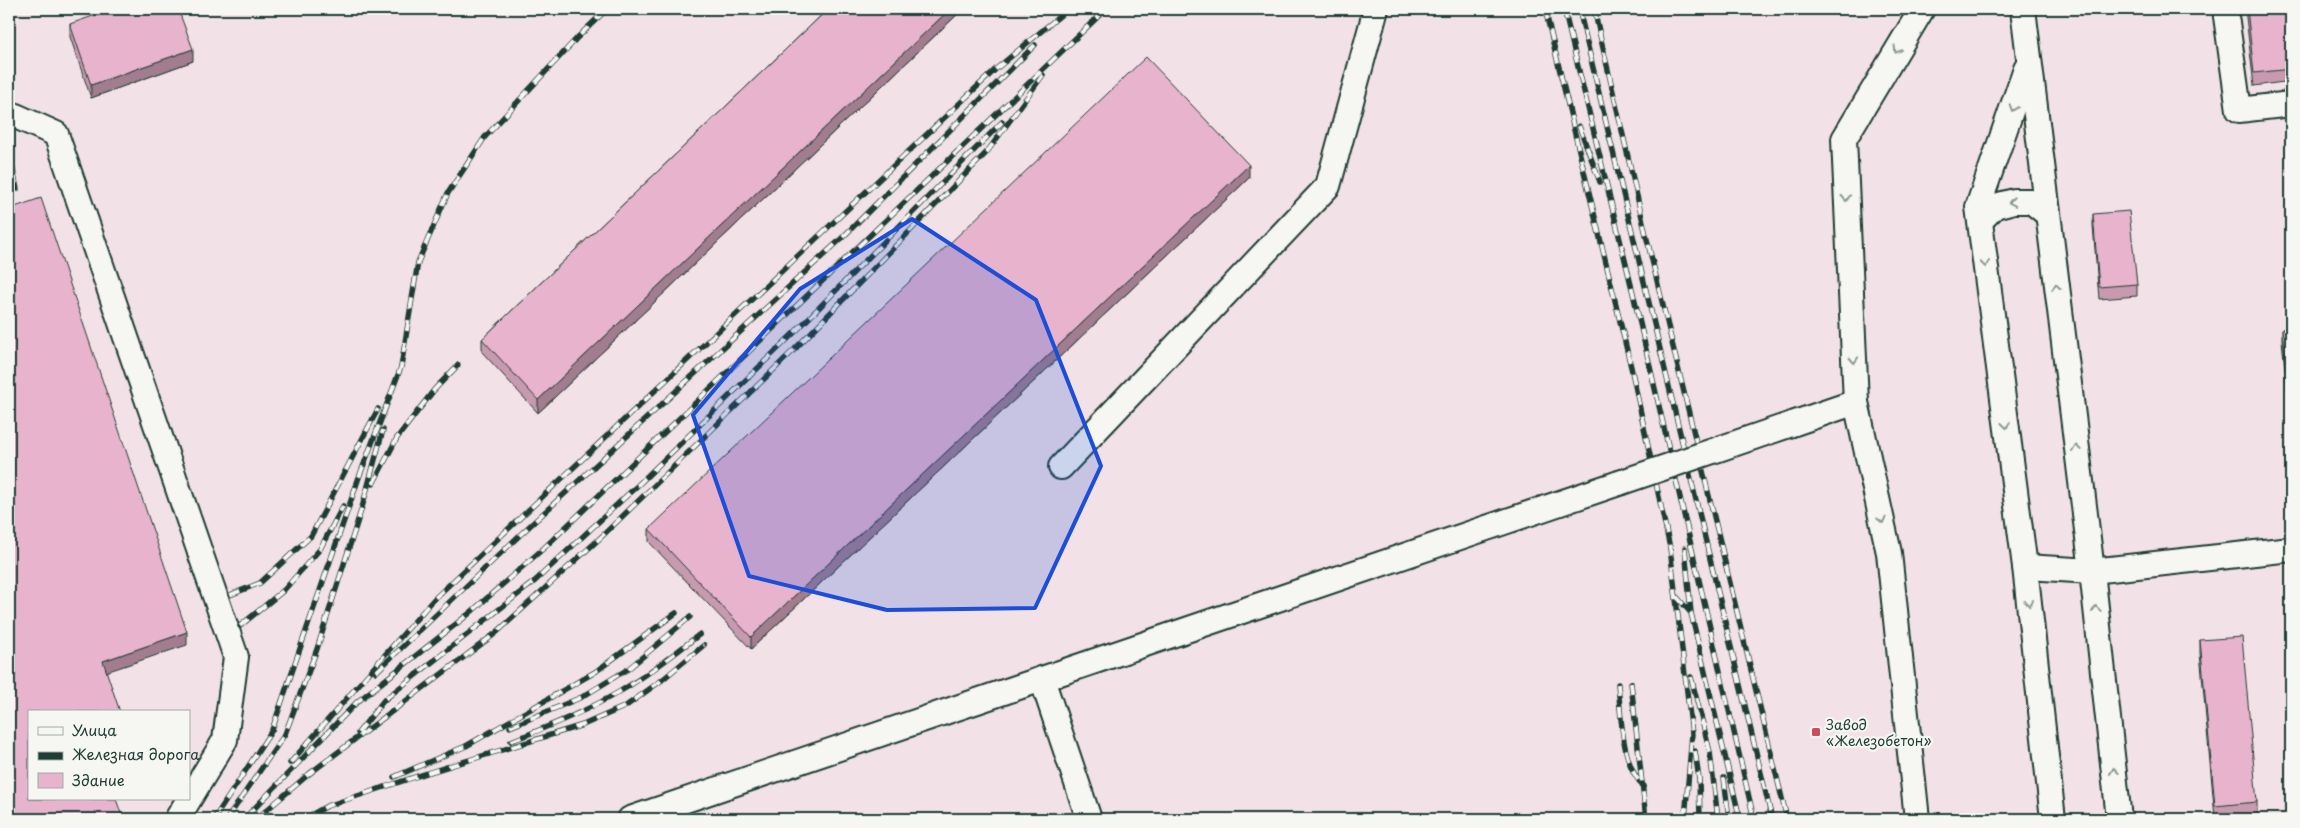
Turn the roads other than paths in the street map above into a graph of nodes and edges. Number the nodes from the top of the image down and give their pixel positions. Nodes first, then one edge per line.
1 (1376, 9) edge
2 (1922, 9) edge
3 (2022, 9) edge
4 (2225, 9) edge
5 (2029, 62) junction
6 (2291, 104) edge
7 (9, 113) edge
8 (2046, 213) junction
9 (1980, 221) junction
10 (1856, 402) junction
11 (1061, 467) dead end
12 (2291, 548) edge
13 (2025, 567) junction
14 (2092, 571) junction
15 (1042, 679) junction
16 (190, 798) edge
17 (189, 800) edge
18 (177, 819) edge
19 (630, 819) edge
20 (1089, 819) edge
21 (1917, 819) edge
22 (2053, 819) edge
23 (2119, 819) edge

1 - 11 street
2 -> 10 street
3 - 5 street
4 - 6 street
5 - 8 street
5 -> 9 street
7 - 16 street
8 -> 9 street
14 -> 8 street
9 -> 13 street
10 - 15 street, bridge
10 -> 21 street
12 - 14 street
13 - 14 street
13 -> 22 street
23 -> 14 street
15 - 19 street
15 - 20 street
17 - 18 street

